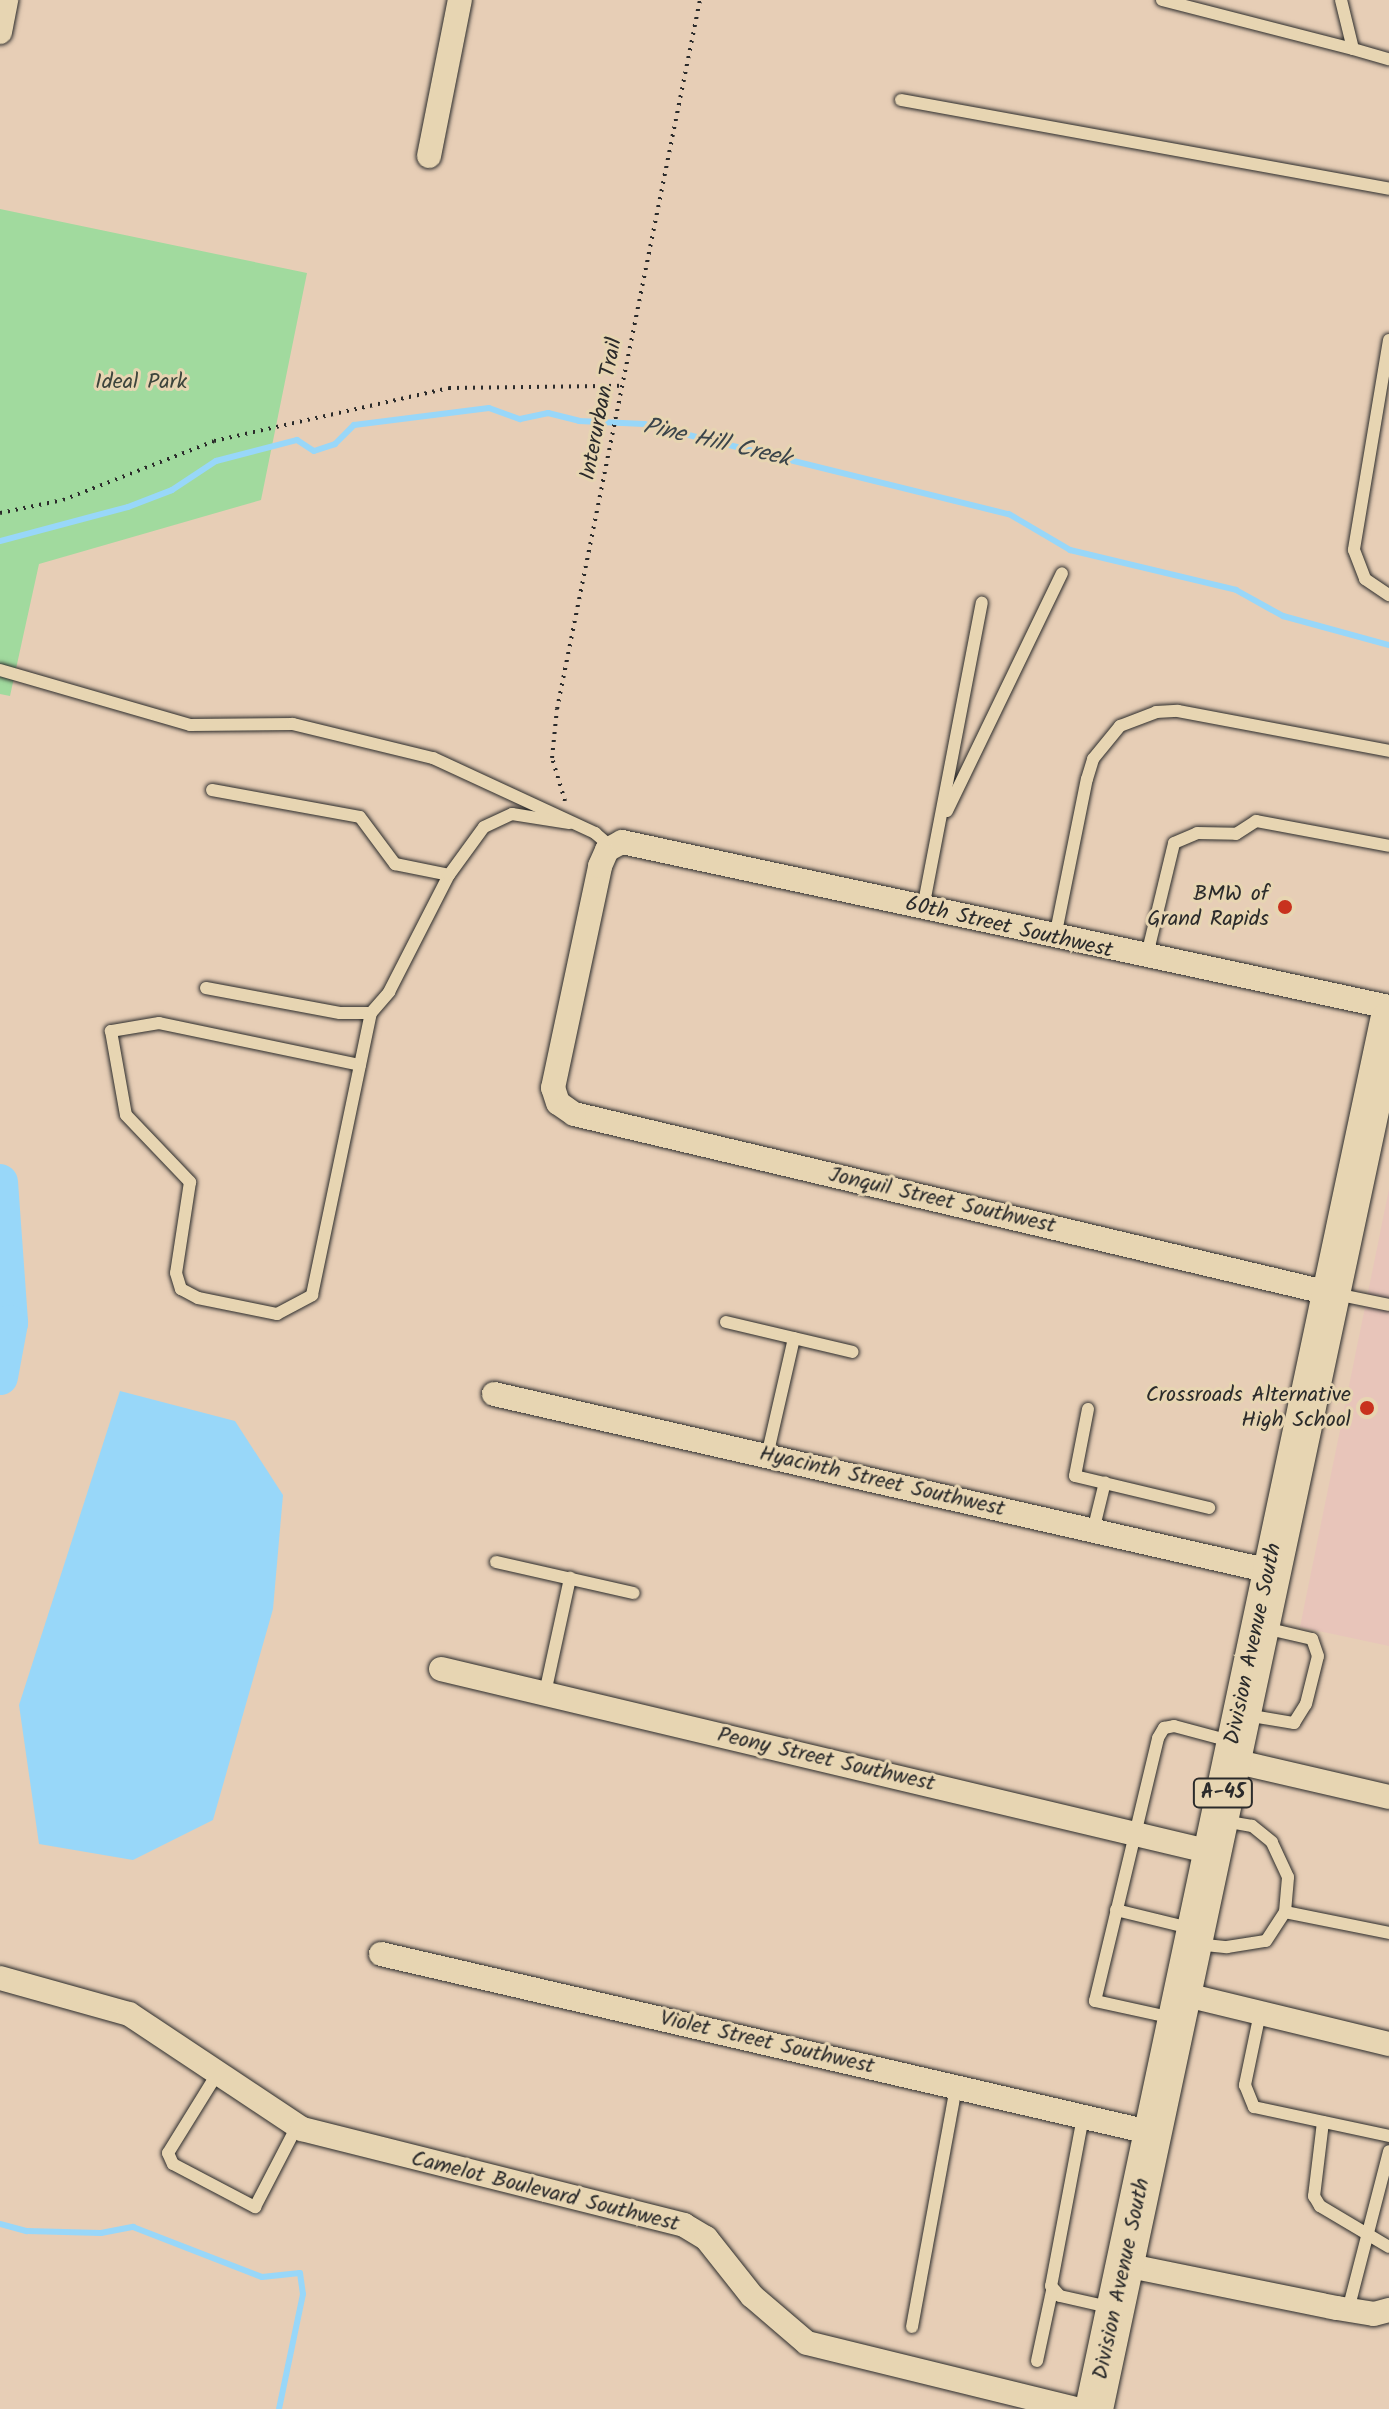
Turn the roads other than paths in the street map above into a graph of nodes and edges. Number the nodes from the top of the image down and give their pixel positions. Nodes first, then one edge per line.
1 (6, 0) edge
2 (460, 0) edge
3 (1162, 0) edge
4 (1341, 0) edge
5 (0, 32) edge
6 (1353, 49) junction
7 (1389, 59) edge
8 (901, 100) dead end
9 (429, 156) dead end
10 (1389, 189) edge
11 (1389, 340) edge
12 (1062, 573) dead end
13 (1389, 595) edge
14 (982, 603) dead end
15 (0, 670) edge
16 (1389, 751) edge
17 (212, 790) dead end
18 (569, 823) junction
19 (939, 828) junction
20 (621, 844) junction
21 (1389, 846) edge
22 (449, 875) junction
23 (923, 908) junction
24 (1055, 938) junction
25 (1146, 959) junction
26 (206, 988) dead end
27 (1389, 1007) edge
28 (371, 1013) junction
29 (1389, 1021) edge
30 (360, 1065) junction
31 (1329, 1293) junction
32 (1389, 1305) edge
33 (726, 1322) dead end
34 (794, 1338) junction
35 (853, 1352) dead end
36 (494, 1394) dead end
37 (1088, 1409) dead end
38 (767, 1456) junction
39 (1105, 1482) junction
40 (1209, 1508) dead end
41 (1093, 1531) junction
42 (496, 1562) dead end
43 (1270, 1571) junction
44 (570, 1578) junction
45 (634, 1593) dead end
46 (1258, 1626) junction
47 (441, 1669) dead end
48 (545, 1693) junction
49 (1234, 1739) junction
50 (1389, 1797) edge
51 (1132, 1833) junction
52 (1214, 1836) junction
53 (1116, 1910) junction
54 (1285, 1912) junction
55 (1389, 1933) edge
56 (1194, 1936) junction
57 (381, 1954) dead end
58 (0, 1978) edge
59 (1179, 2007) junction
60 (1260, 2013) junction
61 (1389, 2044) edge
62 (217, 2074) junction
63 (956, 2087) junction
64 (1083, 2117) junction
65 (1323, 2122) junction
66 (297, 2126) junction
67 (1153, 2133) junction
68 (1389, 2136) edge
69 (1389, 2151) edge
70 (1366, 2235) junction
71 (1389, 2247) edge
72 (1125, 2265) junction
73 (1052, 2291) junction
74 (1116, 2308) junction
75 (1348, 2310) junction
76 (1389, 2310) edge
77 (912, 2327) dead end
78 (1037, 2361) dead end
79 (1076, 2409) edge
80 (1094, 2409) edge

1 - 5 street
2 - 9 street
3 - 6 lane
4 - 6 lane
6 - 7 lane
8 - 10 lane
11 - 13 lane
12 - 19 lane
14 - 19 lane
15 - 18 lane
16 - 24 lane
17 - 22 lane
18 - 20 lane
18 - 22 lane
19 - 23 lane
20 - 23 street, 60th Street Southwest
20 - 31 street, Jonquil Street Southwest
21 - 25 lane
22 - 28 lane
23 - 24 street, 60th Street Southwest
24 - 25 street, 60th Street Southwest
25 - 27 street, 60th Street Southwest
26 - 28 lane
28 - 30 lane
29 - 31 main road, Division Avenue South / A-45
30 - 30 lane
31 - 32 lane
31 - 43 main road, Division Avenue South / A-45
33 - 34 lane
34 - 35 lane
34 - 38 lane
36 - 38 street, Hyacinth Street Southwest
37 - 39 lane
38 - 41 street, Hyacinth Street Southwest
39 - 40 lane
39 - 41 lane
41 - 43 street, Hyacinth Street Southwest
42 - 44 lane
43 - 46 main road, Division Avenue South / A-45
44 - 45 lane
44 - 48 lane
46 - 49 main road, Division Avenue South / A-45
46 - 49 lane
47 - 48 street, Peony Street Southwest
48 - 51 street, Peony Street Southwest
49 - 50 street
49 - 51 lane
49 - 52 main road, Division Avenue South / A-45
51 - 52 street, Peony Street Southwest
51 - 53 lane
52 - 54 lane
52 - 56 main road, Division Avenue South / A-45
53 - 56 lane
53 - 59 lane
54 - 55 lane
54 - 56 lane
56 - 59 main road, Division Avenue South / A-45
57 - 63 street, Violet Street Southwest
58 - 62 street, Camelot Boulevard Southwest
59 - 60 street
59 - 67 main road, Division Avenue South / A-45
60 - 61 street
60 - 65 lane
62 - 66 street, Camelot Boulevard Southwest
62 - 66 lane
63 - 64 street, Violet Street Southwest
63 - 77 lane
64 - 67 street, Violet Street Southwest
64 - 73 lane
65 - 68 lane
65 - 70 lane
66 - 79 street, Camelot Boulevard Southwest
67 - 72 main road, Division Avenue South / A-45
69 - 70 lane
70 - 71 lane
70 - 75 lane
72 - 74 main road, Division Avenue South / A-45
72 - 75 street
73 - 74 lane
73 - 78 lane
74 - 80 main road, Division Avenue South / A-45
75 - 76 street

